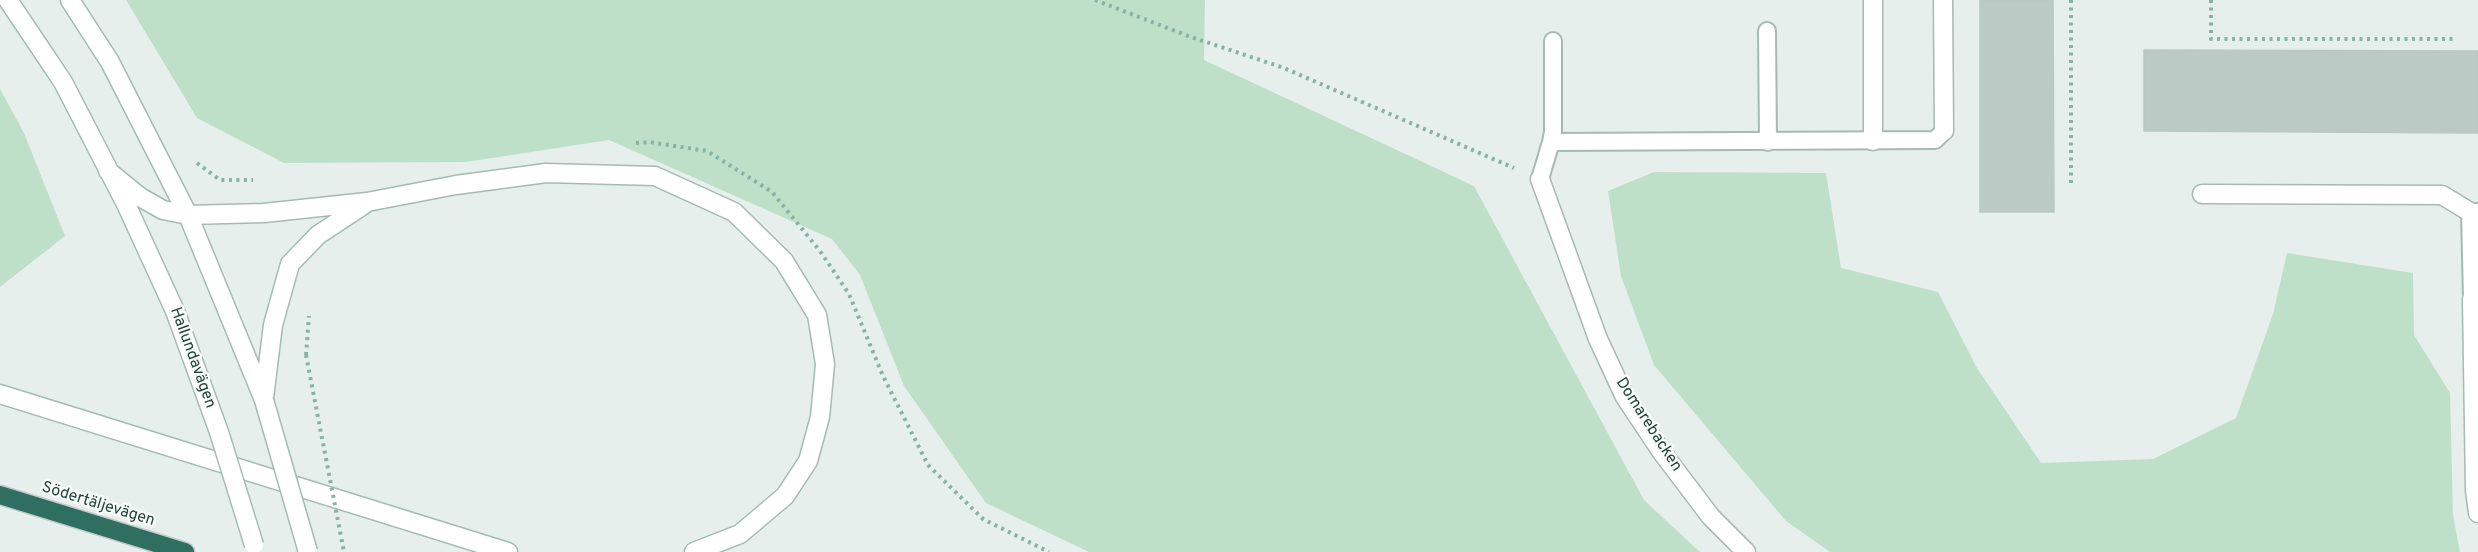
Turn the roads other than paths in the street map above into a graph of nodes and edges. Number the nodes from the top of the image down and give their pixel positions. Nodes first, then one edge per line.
1 (8, 0) edge
2 (70, 0) edge
3 (1873, 0) edge
4 (1943, 0) edge
5 (1767, 31) dead end
6 (1553, 41) dead end
7 (1944, 131) joint
8 (1873, 141) junction
9 (1551, 142) junction
10 (1768, 142) junction
11 (108, 171) junction
12 (1540, 179) joint
13 (2202, 194) dead end
14 (367, 202) junction
15 (2474, 212) edge
16 (188, 215) junction
17 (2472, 298) joint
18 (0, 394) edge
19 (264, 400) junction
20 (2477, 490) edge
21 (0, 495) edge
22 (2478, 513) edge
23 (185, 552) edge
24 (255, 552) edge
25 (308, 552) edge
26 (508, 552) edge
27 (694, 552) edge
28 (1746, 552) edge

1 - 11 main road, Hallundavägen
2 - 16 main road
3 - 8 main road
4 - 7 main road
5 - 10 lane
6 - 9 lane
7 - 8 lane
8 - 10 lane
9 - 10 lane
9 - 12 lane
11 - 16 main road, Hallundavägen
11 - 24 main road, Hallundavägen, bridge
12 - 28 main road, Domarebacken
13 - 15 main road
14 - 16 main road, Hallundavägen
14 - 19 main road
14 - 27 main road, Hallundavägen
15 - 17 lane
16 - 19 main road
17 - 20 main road
18 - 26 main road
19 - 25 main road, bridge
20 - 22 main road
21 - 23 highway, Södertäljevägen

